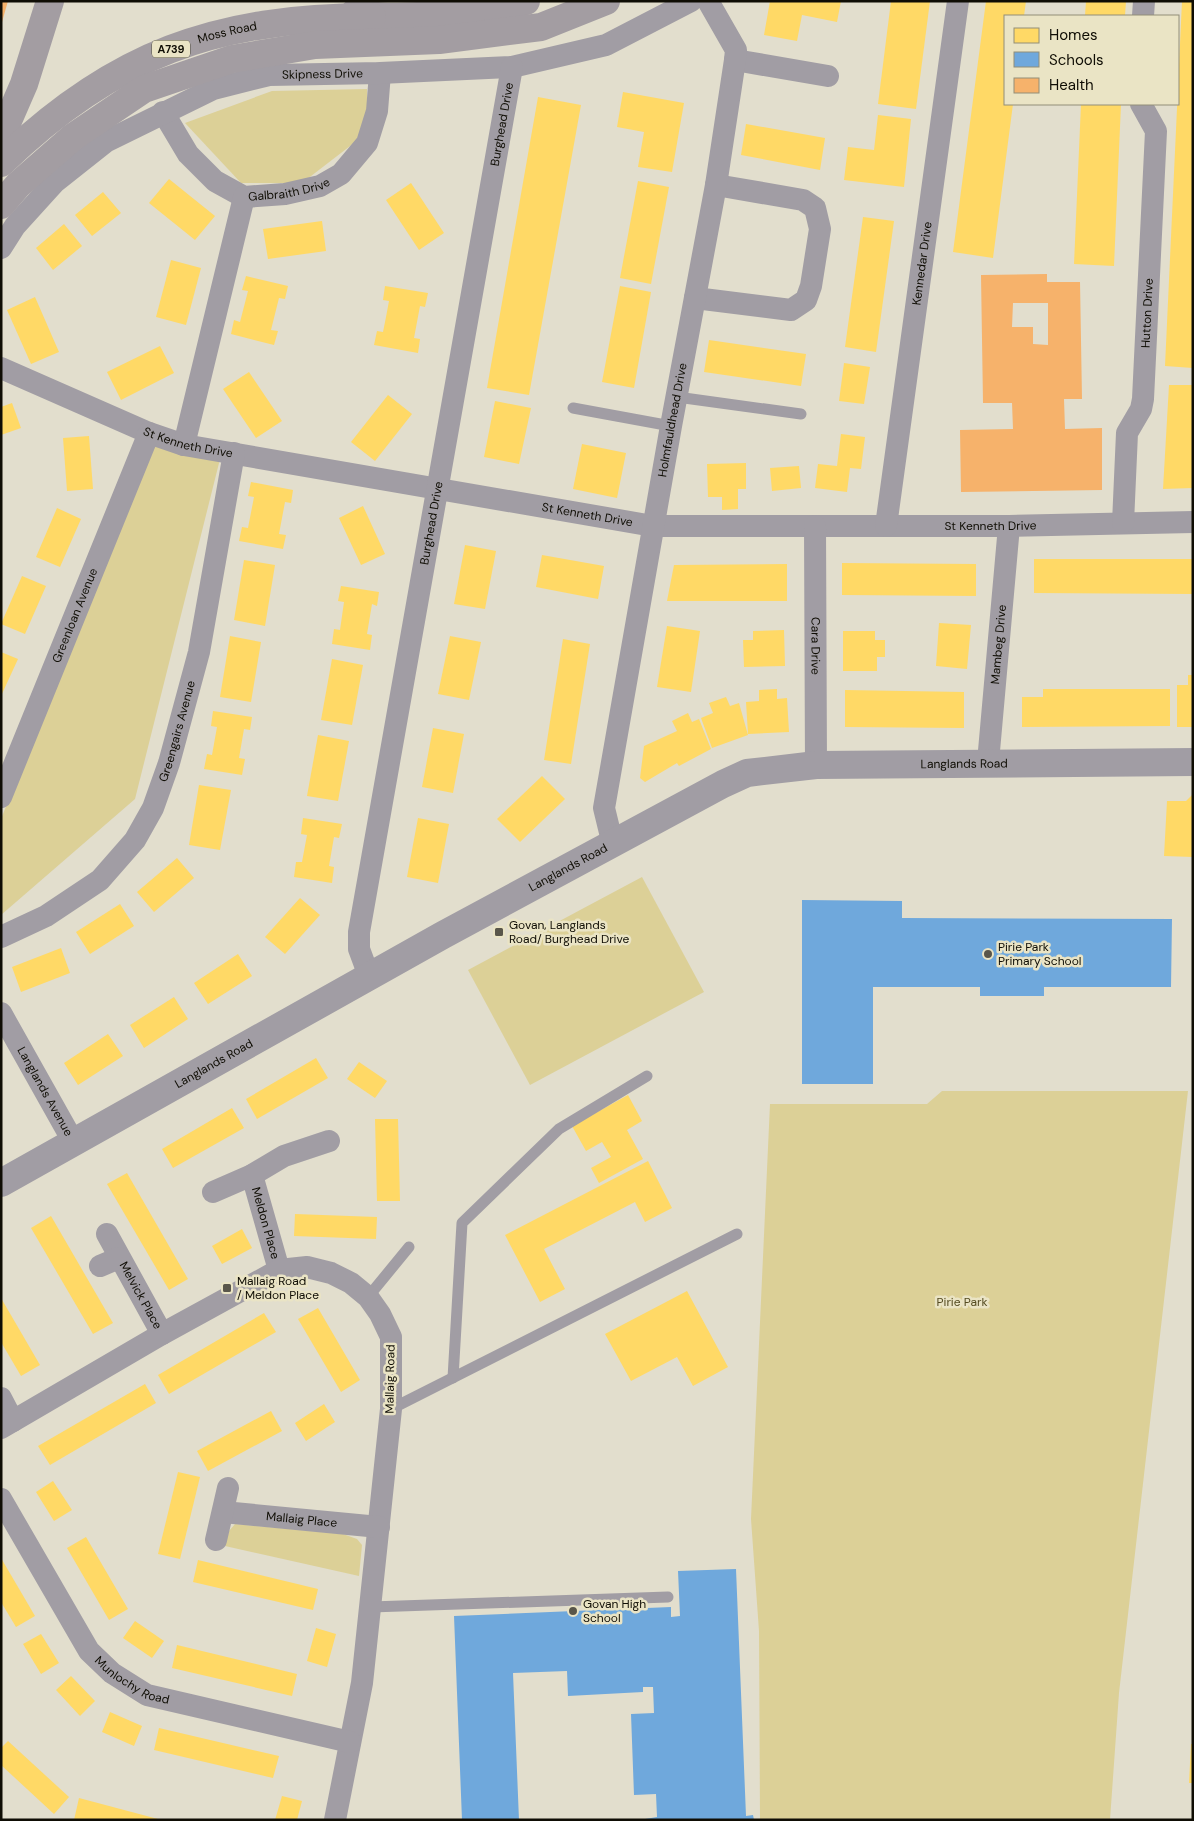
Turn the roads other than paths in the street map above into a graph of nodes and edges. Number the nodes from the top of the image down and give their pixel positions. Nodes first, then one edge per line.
1 (50, 1) edge
2 (293, 1) edge
3 (526, 1) edge
4 (606, 1) edge
5 (691, 1) edge
6 (708, 1) edge
7 (958, 1) edge
8 (1144, 1) edge
9 (1143, 15) edge
10 (372, 17) junction
11 (735, 60) junction
12 (512, 67) junction
13 (380, 74) junction
14 (828, 76) dead end
15 (1142, 105) edge
16 (163, 112) junction
17 (1, 137) edge
18 (1, 163) edge
19 (716, 185) junction
20 (244, 197) junction
21 (1, 205) edge
22 (1, 248) edge
23 (695, 298) junction
24 (1, 368) edge
25 (676, 397) junction
26 (573, 408) dead end
27 (801, 414) dead end
28 (671, 426) junction
29 (149, 433) junction
30 (184, 445) junction
31 (234, 453) junction
32 (436, 488) junction
33 (1193, 522) edge
34 (1124, 523) junction
35 (654, 526) junction
36 (815, 526) junction
37 (886, 526) junction
38 (1009, 526) junction
39 (988, 762) junction
40 (1193, 762) edge
41 (816, 764) junction
42 (1, 797) edge
43 (613, 845) junction
44 (1, 937) edge
45 (369, 976) junction
46 (1, 1013) edge
47 (647, 1076) dead end
48 (329, 1141) dead end
49 (74, 1143) junction
50 (252, 1175) junction
51 (1, 1183) edge
52 (213, 1192) dead end
53 (107, 1234) dead end
54 (737, 1234) dead end
55 (409, 1247) dead end
56 (279, 1270) junction
57 (368, 1297) junction
58 (162, 1334) junction
59 (453, 1378) junction
60 (1, 1398) edge
61 (391, 1409) junction
62 (7, 1425) edge
63 (228, 1488) dead end
64 (1, 1499) edge
65 (224, 1512) junction
66 (379, 1527) junction
67 (216, 1540) dead end
68 (668, 1597) dead end
69 (371, 1607) junction
70 (350, 1742) junction
71 (334, 1820) edge

1 - 17 main road
2 - 10 main road
3 - 10 main road, A739
4 - 21 main road, A739
5 - 12 street, Skipness Drive
6 - 11 street, Holmfauldhead Drive
7 - 37 street, Kennedar Drive
8 - 9 street
10 - 18 main road, Moss Road / A739
11 - 14 street
11 - 19 street, Holmfauldhead Drive
12 - 13 street, Skipness Drive
12 - 32 street, Burghead Drive
13 - 16 street, Skipness Drive
13 - 20 street, Galbraith Drive
15 - 34 street, Hutton Drive
16 - 20 street, Galbraith Drive
16 - 22 street, Skipness Drive
19 - 23 street, Holmfauldhead Drive
19 - 23 street
20 - 30 street
23 - 25 street, Holmfauldhead Drive
24 - 29 street, St Kenneth Drive
25 - 27 lane
25 - 28 street, Holmfauldhead Drive
26 - 28 lane
28 - 35 street, Holmfauldhead Drive
29 - 30 street, St Kenneth Drive
29 - 42 street, Greenloan Avenue
30 - 31 street, St Kenneth Drive
31 - 32 street, St Kenneth Drive
31 - 44 street, Greengairs Avenue
32 - 35 street, St Kenneth Drive
32 - 45 street, Burghead Drive
33 - 34 street, St Kenneth Drive
34 - 38 street, St Kenneth Drive
35 - 36 street, St Kenneth Drive
35 - 43 street, Holmfauldhead Drive
36 - 37 street, St Kenneth Drive
36 - 41 street, Cara Drive
37 - 38 street, St Kenneth Drive
38 - 39 street, Mambeg Drive
39 - 40 street, Langlands Road
39 - 41 street, Langlands Road
41 - 43 street, Langlands Road
43 - 45 street, Langlands Road
45 - 49 street, Langlands Road
46 - 49 street, Langlands Avenue
47 - 59 lane
48 - 50 street, Meldon Place
49 - 51 street, Langlands Road
50 - 52 street, Meldon Place
50 - 56 street, Meldon Place
53 - 58 street, Melvick Place
54 - 59 lane
55 - 57 lane
56 - 57 street, Mallaig Road
56 - 58 street, Mallaig Road
57 - 61 street, Mallaig Road
58 - 62 street, Mallaig Road
59 - 61 lane
60 - 62 street
61 - 66 street, Mallaig Road
63 - 65 street
64 - 70 street, Munlochy Road
65 - 66 street, Mallaig Place
65 - 67 street
66 - 69 street, Mallaig Road
68 - 69 lane
69 - 70 street, Mallaig Road
70 - 71 street, Mallaig Road

